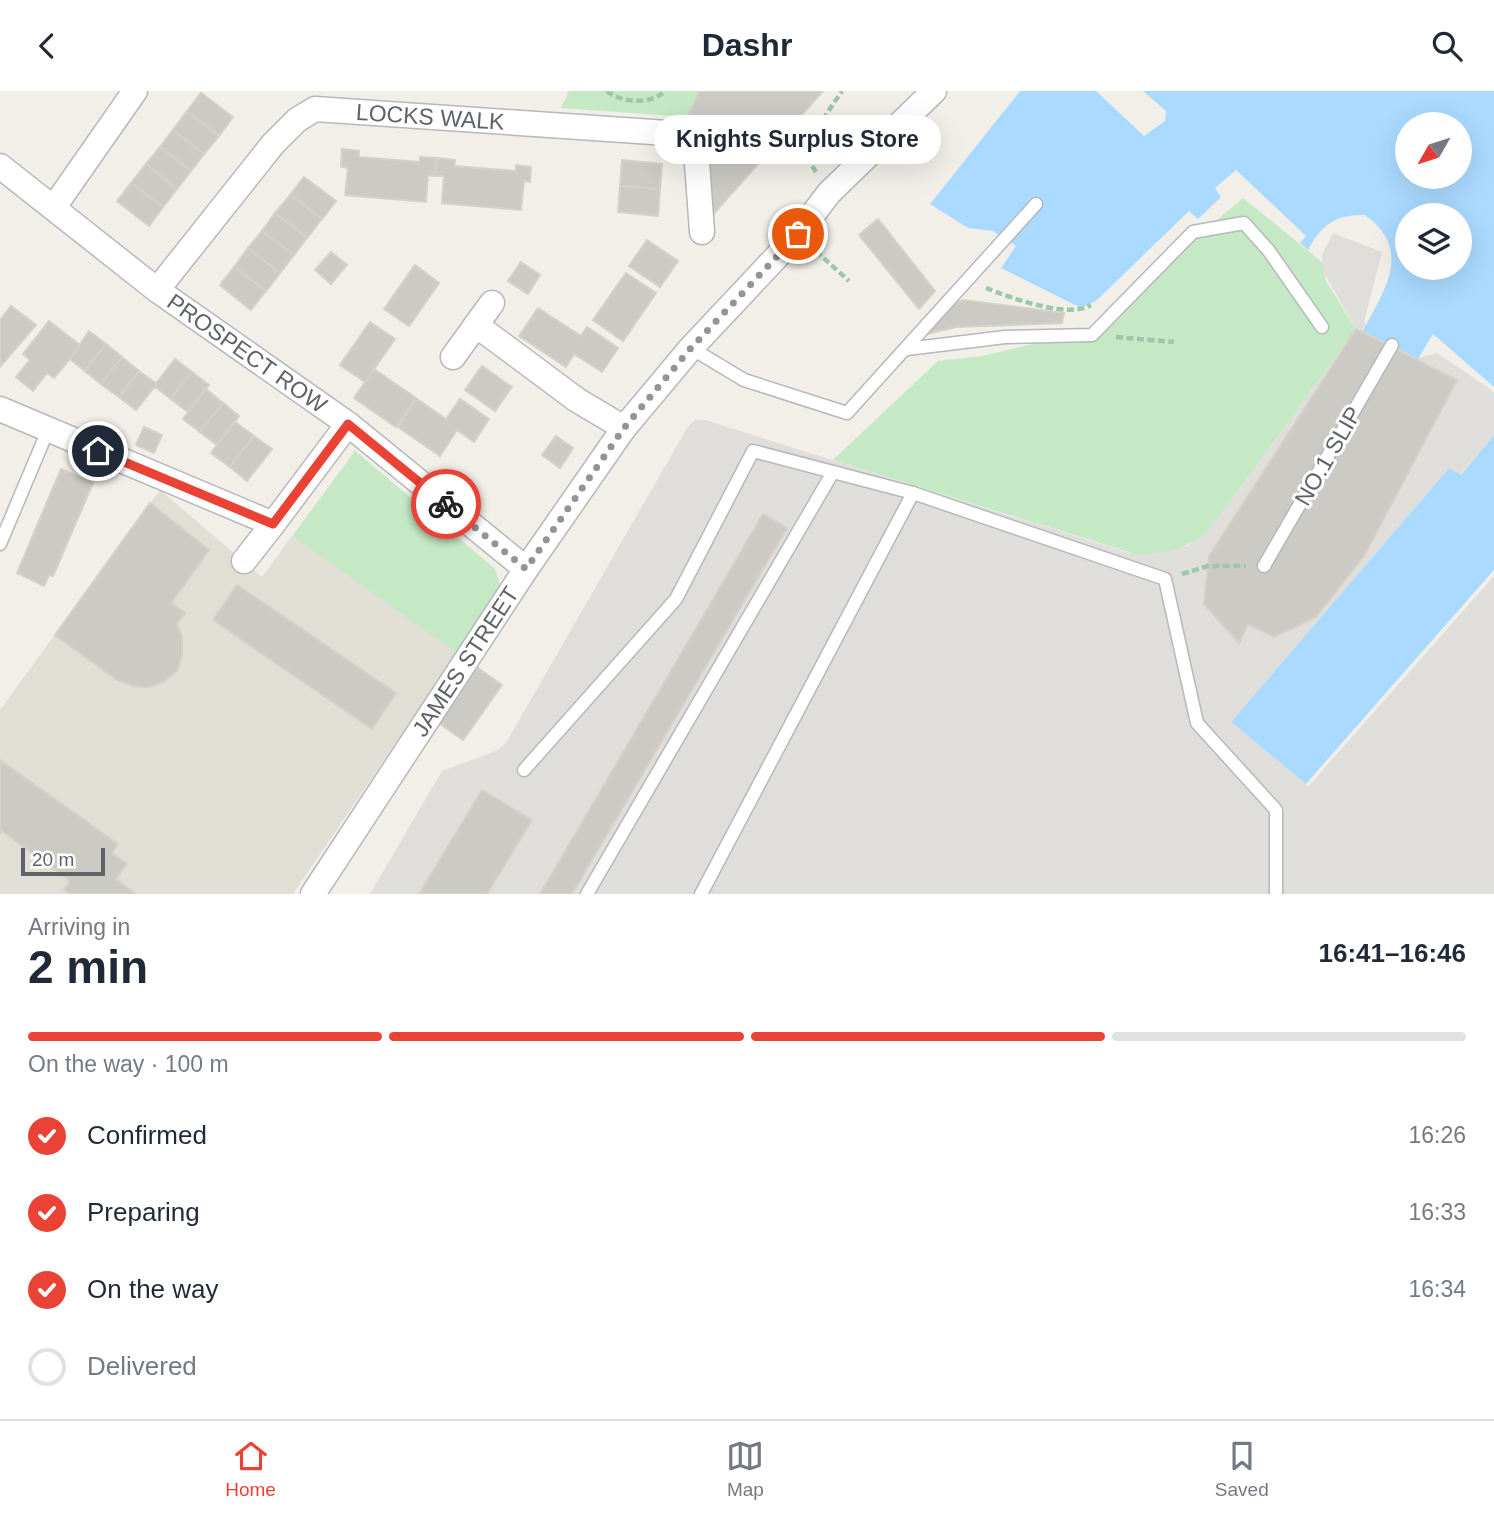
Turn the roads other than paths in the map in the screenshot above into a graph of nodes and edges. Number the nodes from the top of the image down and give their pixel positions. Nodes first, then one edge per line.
1 (135, 91) edge
2 (934, 91) edge
3 (0, 166) edge
4 (1036, 204) dead end
5 (54, 207) junction
6 (702, 232) dead end
7 (158, 290) junction
8 (492, 303) dead end
9 (476, 325) junction
10 (1322, 327) dead end
11 (1392, 345) dead end
12 (691, 348) junction
13 (908, 349) junction
14 (453, 357) dead end
15 (0, 409) edge
16 (348, 424) junction
17 (624, 428) junction
18 (48, 430) junction
19 (833, 472) junction
20 (913, 493) junction
21 (273, 524) junction
22 (0, 544) edge
23 (244, 561) dead end
24 (1264, 566) road end
25 (526, 569) junction
26 (524, 770) dead end
27 (313, 894) edge
28 (587, 894) edge
29 (701, 894) edge
30 (1276, 894) edge

1 - 5 street
2 - 12 street, JAMES STREET
3 - 5 street, PROSPECT ROW
4 - 13 lane
5 - 7 street, PROSPECT ROW
6 - 7 street, LOCKS WALK
7 - 16 street, PROSPECT ROW
8 - 9 street
9 - 14 street
9 - 17 street
10 - 13 lane
11 - 24 lane, NO.1 SLIP
12 - 13 lane
12 - 17 street, JAMES STREET
15 - 18 street
16 - 21 street
16 - 25 street, PROSPECT ROW
17 - 25 street, JAMES STREET
18 - 21 street
18 - 22 lane
19 - 20 lane
19 - 26 lane
19 - 28 lane
20 - 29 lane
20 - 30 lane
21 - 23 street
25 - 27 street, JAMES STREET

